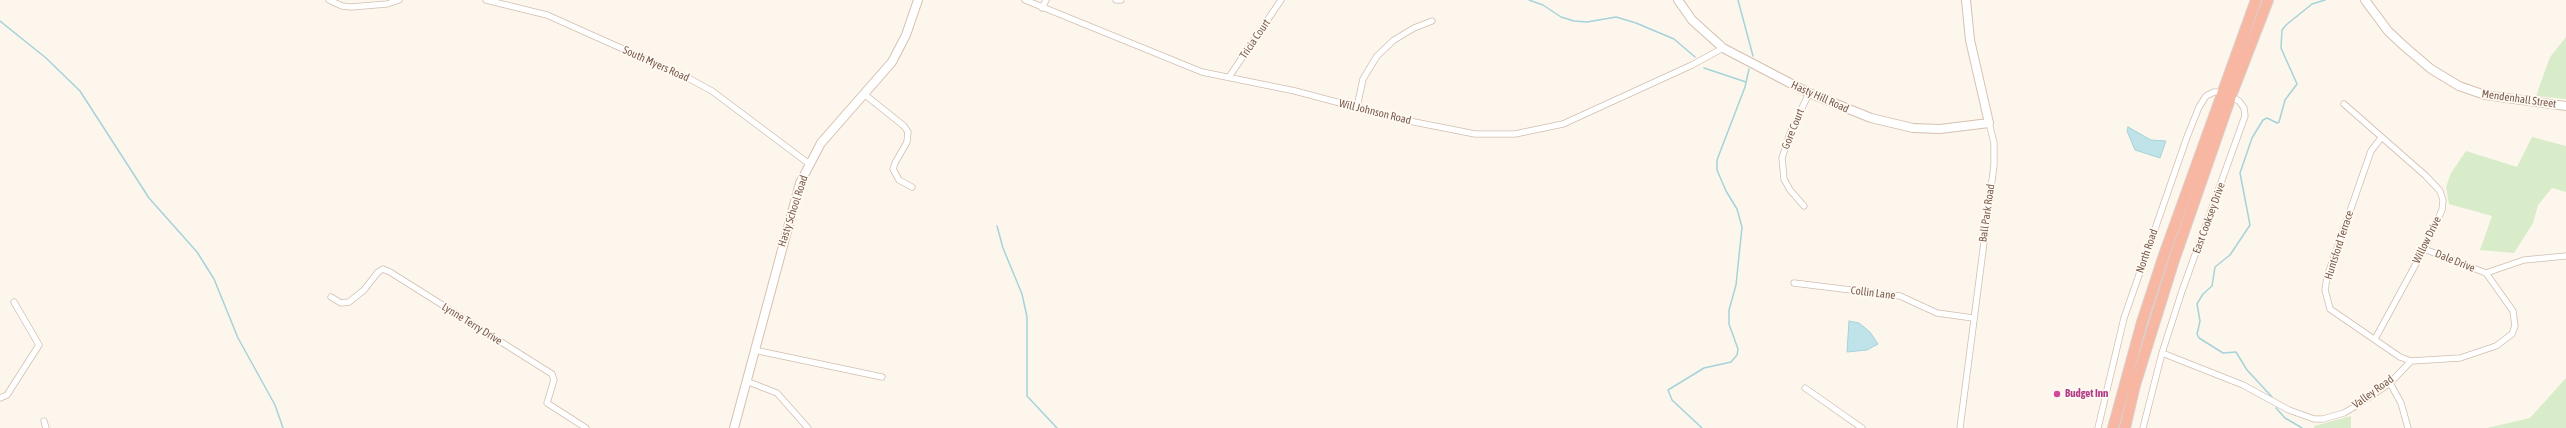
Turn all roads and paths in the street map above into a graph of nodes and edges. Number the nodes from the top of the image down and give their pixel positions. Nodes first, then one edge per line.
1 (329, 0) edge
2 (398, 0) edge
3 (486, 0) edge
4 (918, 0) edge
5 (1025, 0) edge
6 (1046, 0) edge
7 (1116, 0) edge
8 (1121, 0) edge
9 (1281, 0) edge
10 (1678, 0) edge
11 (1966, 0) edge
12 (2256, 0) edge
13 (2268, 0) edge
14 (2365, 0) edge
15 (1042, 8) junction
16 (1432, 21) dead end
17 (1723, 48) junction
18 (1229, 78) junction
19 (1809, 93) junction
20 (864, 94) junction
21 (2227, 94) junction
22 (2344, 104) dead end
23 (2566, 106) edge
24 (1357, 107) junction
25 (1990, 123) junction
26 (2381, 138) junction
27 (808, 164) junction
28 (912, 187) dead end
29 (1804, 206) dead end
30 (2424, 248) junction
31 (2566, 256) edge
32 (2486, 273) junction
33 (1794, 283) dead end
34 (331, 297) dead end
35 (14, 302) dead end
36 (1974, 318) junction
37 (2375, 339) junction
38 (754, 350) junction
39 (2162, 353) junction
40 (2411, 361) junction
41 (882, 377) dead end
42 (746, 381) junction
43 (2390, 383) junction
44 (1805, 388) dead end
45 (0, 398) edge
46 (44, 421) dead end
47 (46, 428) edge
48 (586, 428) edge
49 (734, 428) edge
50 (808, 428) edge
51 (1862, 428) edge
52 (1960, 428) edge
53 (2098, 428) edge
54 (2113, 428) edge
55 (2126, 428) edge
56 (2143, 428) edge
57 (2408, 428) edge

1 - 2 street
3 - 27 street, South Myers Road
4 - 20 street, Hasty School Road
5 - 15 street, Will Johnson Road
6 - 15 street
7 - 8 street
9 - 18 street, Tricia Court
10 - 17 street, Hasty Hill Road
11 - 25 street, Ball Park Road
12 - 21 highway
13 - 21 highway
14 - 23 street, Mendenhall Street
15 - 18 street, Will Johnson Road
16 - 24 street
17 - 19 street, Hasty Hill Road
17 - 24 street, Will Johnson Road
18 - 24 street, Will Johnson Road
19 - 25 street, Hasty Hill Road
19 - 29 street, Gore Court
20 - 27 street, Hasty School Road
20 - 28 street
21 - 39 street, East Cooksey Drive
21 - 53 street, North Road
21 - 54 highway
21 - 55 highway
22 - 26 street, Willow Drive
25 - 36 street, Ball Park Road
26 - 30 street, Willow Drive
26 - 37 street, Huntsford Terrace
27 - 38 street, Hasty School Road
30 - 32 street, Dale Drive
30 - 37 street, Willow Drive
31 - 32 street
32 - 40 street
33 - 36 street, Collin Lane
34 - 48 street, Lynne Terry Drive
35 - 45 street
36 - 52 street, Ball Park Road
37 - 40 street, Huntsford Terrace
38 - 41 street
38 - 42 street, Hasty School Road
39 - 43 street, Valley Road
39 - 56 street
40 - 43 street, Valley Road
42 - 49 street, Hasty School Road
42 - 50 street
43 - 57 street
44 - 51 street
46 - 47 street

